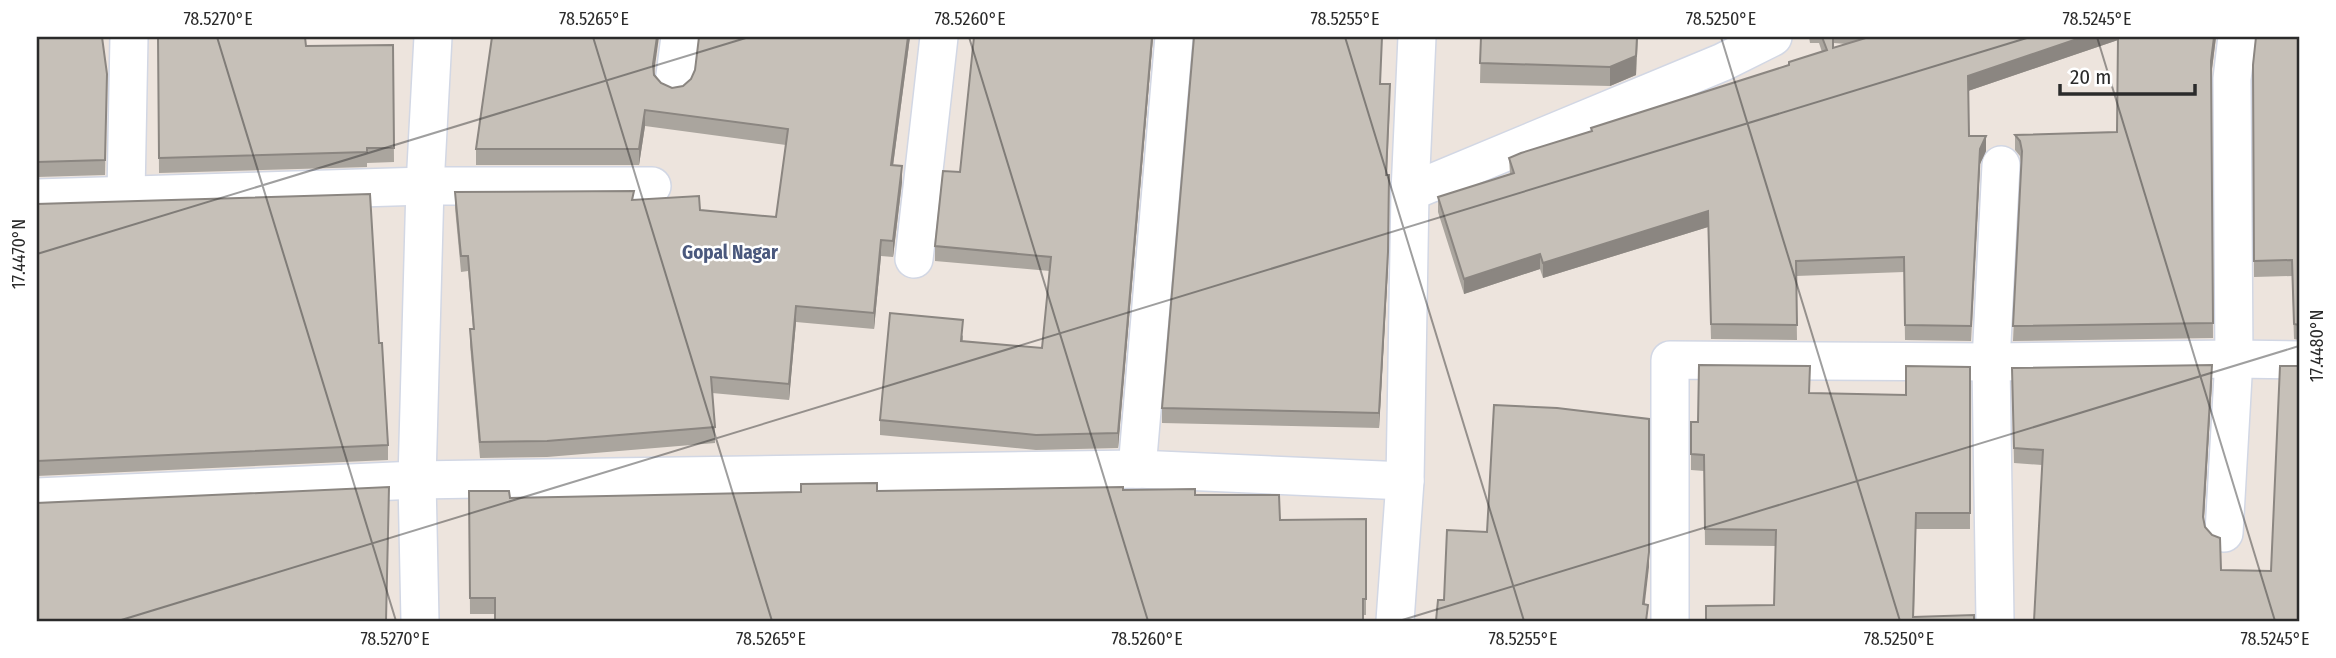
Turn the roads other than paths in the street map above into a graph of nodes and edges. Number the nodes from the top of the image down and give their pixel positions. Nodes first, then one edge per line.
1 (130, 37) edge
2 (433, 37) edge
3 (680, 37) edge
4 (939, 37) edge
5 (1174, 37) edge
6 (1417, 37) edge
7 (1773, 37) edge
8 (2237, 37) edge
9 (1724, 49) edge
10 (674, 83) dead end
11 (2000, 165) dead end
12 (425, 186) junction
13 (652, 186) dead end
14 (1410, 192) junction
15 (126, 194) junction
16 (37, 198) edge
17 (914, 259) dead end
18 (2234, 359) junction
19 (2299, 360) edge
20 (1991, 362) junction
21 (1137, 469) junction
22 (417, 480) junction
23 (1405, 481) junction
24 (37, 498) edge
25 (2224, 533) dead end
26 (420, 621) edge
27 (1395, 621) edge
28 (1670, 621) edge
29 (1995, 621) edge

1 - 15 street
2 - 12 street
3 - 10 street
4 - 17 street
5 - 21 street
6 - 14 street
7 - 9 street
8 - 18 street
9 - 14 street
11 - 20 street
12 - 13 street
12 - 15 street
12 - 22 street
14 - 23 street
15 - 16 street
18 - 19 street
18 - 20 street
18 - 25 street
20 - 28 street
20 - 29 street
21 - 22 street
21 - 23 street
22 - 24 street
22 - 26 street
23 - 27 street

